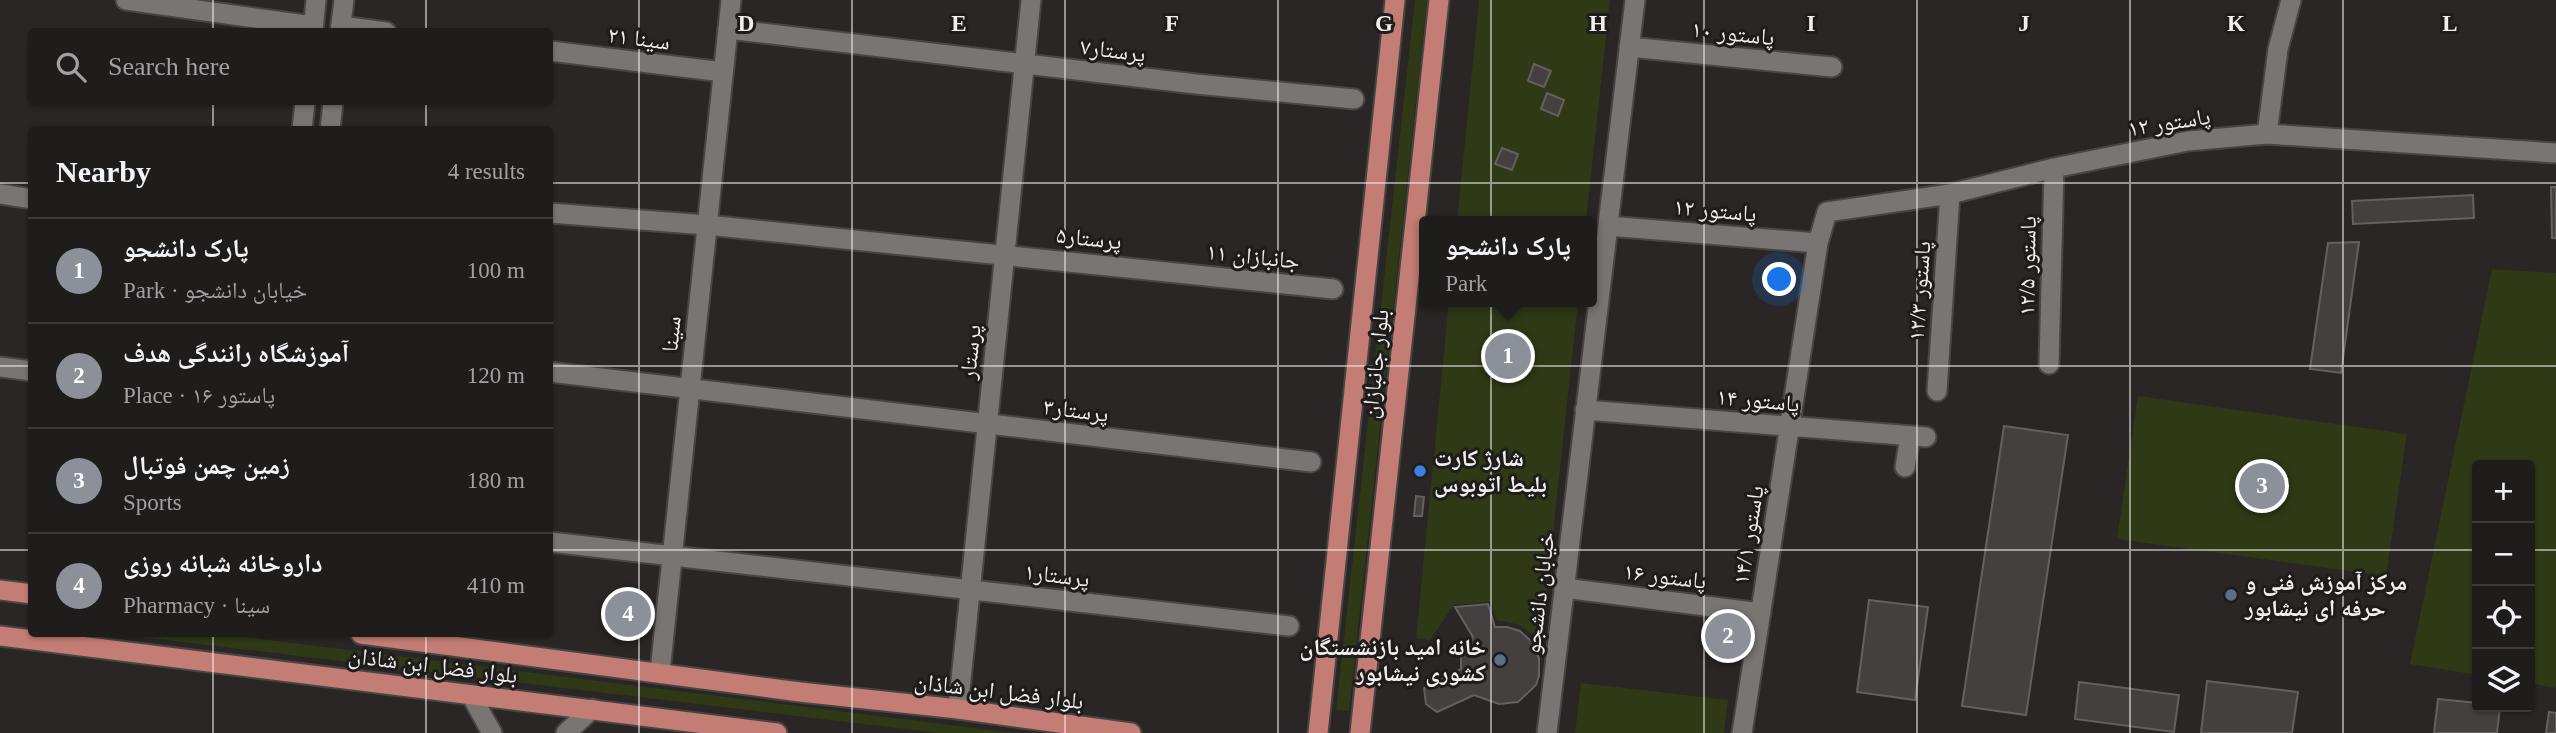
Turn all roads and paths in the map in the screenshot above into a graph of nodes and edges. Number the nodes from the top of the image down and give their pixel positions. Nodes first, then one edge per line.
1 (126, 0) edge
2 (316, 0) edge
3 (344, 0) edge
4 (731, 0) edge
5 (1031, 0) edge
6 (1395, 0) edge
7 (1439, 0) edge
8 (1635, 0) edge
9 (2291, 0) edge
10 (307, 28) edge
11 (313, 28) edge
12 (341, 28) edge
13 (728, 29) junction
14 (1629, 47) junction
15 (553, 51) edge
16 (1025, 64) junction
17 (1832, 68) dead end
18 (723, 72) junction
19 (1354, 99) dead end
20 (305, 105) edge
21 (333, 105) edge
22 (302, 126) edge
23 (330, 126) edge
24 (2267, 134) junction
25 (2556, 153) edge
26 (2054, 168) junction
27 (0, 194) edge
28 (1950, 194) junction
29 (28, 198) edge
30 (553, 213) edge
31 (707, 225) junction
32 (1608, 226) junction
33 (1818, 243) junction
34 (1005, 254) junction
35 (1167, 271) joint
36 (1333, 289) dead end
37 (2049, 364) dead end
38 (0, 366) edge
39 (28, 370) edge
40 (553, 372) edge
41 (690, 388) junction
42 (1937, 391) dead end
43 (1586, 410) junction
44 (988, 424) junction
45 (1790, 428) junction
46 (1311, 462) dead end
47 (1905, 467) dead end
48 (553, 542) edge
49 (673, 556) junction
50 (1564, 588) junction
51 (0, 590) edge
52 (971, 590) junction
53 (28, 594) edge
54 (1761, 613) junction
55 (1289, 626) dead end
56 (0, 636) edge
57 (28, 637) edge
58 (36, 637) edge
59 (385, 637) edge
60 (660, 672) junction
61 (471, 695) junction
62 (592, 709) junction
63 (958, 709) junction
64 (492, 733) edge
65 (566, 733) edge
66 (777, 733) edge
67 (1131, 733) edge
68 (1318, 733) edge
69 (1360, 733) edge
70 (1547, 733) edge
71 (1742, 733) edge

1 - 10 street
2 - 11 street
3 - 12 street
4 - 13 street, سینا
5 - 16 street, پرستار
6 - 68 main road, بلوار جانبازان
7 - 69 main road, بلوار جانبازان
8 - 14 street, خیابان دانشجو
9 - 24 street
13 - 16 street, پرستار۷
13 - 18 street, سینا
14 - 17 street, پاستور ۱۰
14 - 32 street, خیابان دانشجو
15 - 18 street, سینا ۲۱
16 - 19 street, پرستار۷
16 - 34 street, پرستار
18 - 31 street, سینا
20 - 22 street
21 - 23 street
24 - 25 street, ۱۲ پاستور
24 - 26 street, ۱۲ پاستور
26 - 28 street, ۱۲ پاستور
26 - 37 street, پاستور ۱۲/۵
27 - 29 street
28 - 33 street, ۱۲ پاستور
28 - 42 street, پاستور ۱۲/۳
30 - 31 street, پرستار۵
31 - 34 street, پرستار۵
31 - 41 street, سینا
32 - 33 street, پاستور ۱۲
32 - 43 street, خیابان دانشجو
33 - 45 street, پاستور ۱۴/۱
34 - 35 street, پرستار۵
34 - 44 street, پرستار
35 - 36 street, جانبازان ۱۱
38 - 39 street
40 - 41 street, پرستار۳
41 - 44 street, پرستار۳
41 - 49 street, سینا
43 - 45 street, پاستور ۱۴
43 - 50 street, خیابان دانشجو
44 - 46 street, پرستار۳
44 - 52 street, پرستار
45 - 47 street, پاستور ۱۴
45 - 54 street, پاستور ۱۴/۱
48 - 49 street, پرستار۱
49 - 52 street, پرستار۱
49 - 60 street, سینا
50 - 54 street, پاستور ۱۶
50 - 70 street, خیابان دانشجو
51 - 53 main road
52 - 55 street, پرستار۱
52 - 63 street, پرستار
54 - 71 street, پاستور ۱۴/۱
56 - 57 main road, بلوار فضل ابن شاذان
58 - 61 main road, بلوار فضل ابن شاذان
59 - 60 main road, بلوار فضل ابن شاذان
60 - 63 main road, بلوار فضل ابن شاذان
61 - 62 main road, بلوار فضل ابن شاذان
61 - 64 street
62 - 65 street
62 - 66 main road, بلوار فضل ابن شاذان
63 - 67 main road, بلوار فضل ابن شاذان

